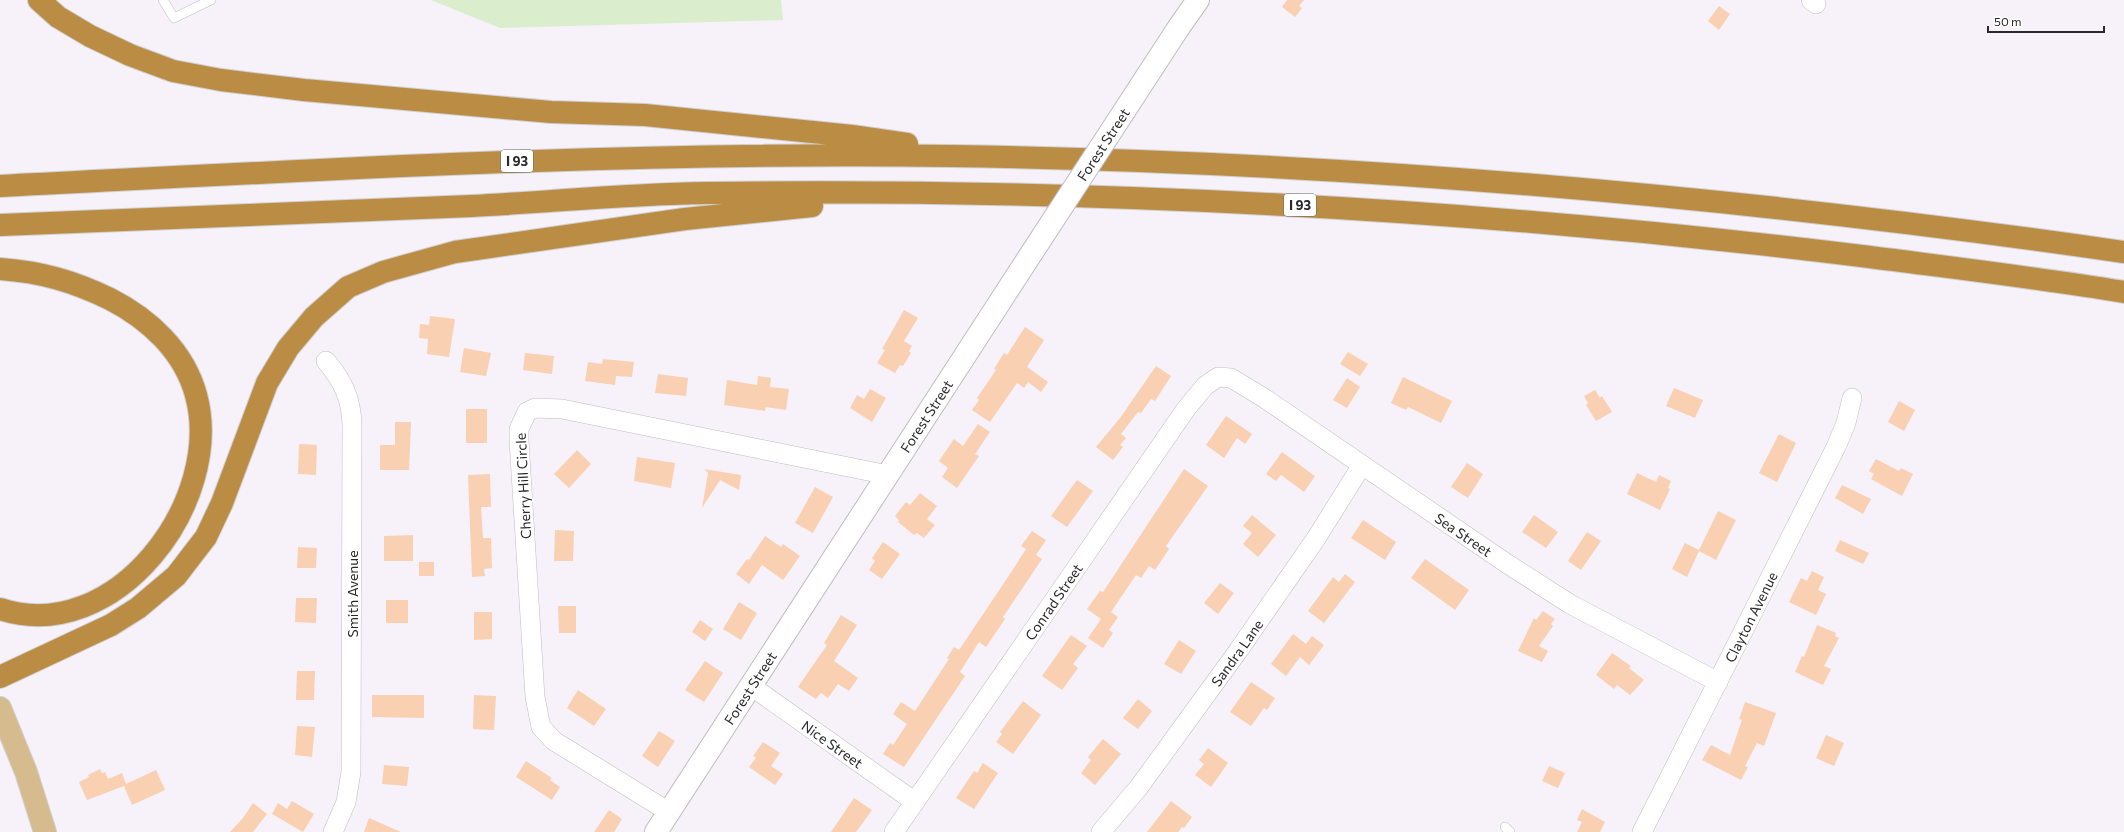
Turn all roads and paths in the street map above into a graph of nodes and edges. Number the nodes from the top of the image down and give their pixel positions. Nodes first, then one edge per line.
1 (39, 0) edge
2 (163, 0) edge
3 (210, 0) edge
4 (1195, 1) edge
5 (985, 156) junction
6 (0, 186) edge
7 (942, 194) junction
8 (0, 225) edge
9 (2124, 252) edge
10 (0, 270) edge
11 (2124, 292) edge
12 (326, 361) dead end
13 (1218, 377) joint
14 (1852, 398) dead end
15 (1362, 465) junction
16 (888, 475) junction
17 (0, 609) edge
18 (0, 677) edge
19 (1718, 682) junction
20 (751, 686) junction
21 (0, 708) edge
22 (915, 802) junction
23 (669, 812) junction
24 (45, 832) edge
25 (332, 832) edge
26 (656, 832) edge
27 (894, 832) edge
28 (1101, 832) edge
29 (1642, 832) edge

1 - 5 highway
2 - 3 lane
4 - 16 street, Forest Street, bridge
5 - 6 highway, I 93
5 - 9 highway, I 93
7 - 8 highway, I 93
7 - 11 highway, I 93
7 - 18 highway
10 - 17 highway
12 - 25 street, Smith Avenue
13 - 15 street, Sea Street
13 - 22 street, Conrad Street
14 - 19 street, Clayton Avenue
15 - 19 street, Sea Street
15 - 28 street, Sandra Lane
16 - 20 street, Forest Street
16 - 23 street, Cherry Hill Circle
19 - 29 street, Clayton Avenue
20 - 22 street, Nice Street
20 - 23 street, Forest Street
21 - 24 main road
22 - 27 street, Conrad Street
23 - 26 street, Forest Street

